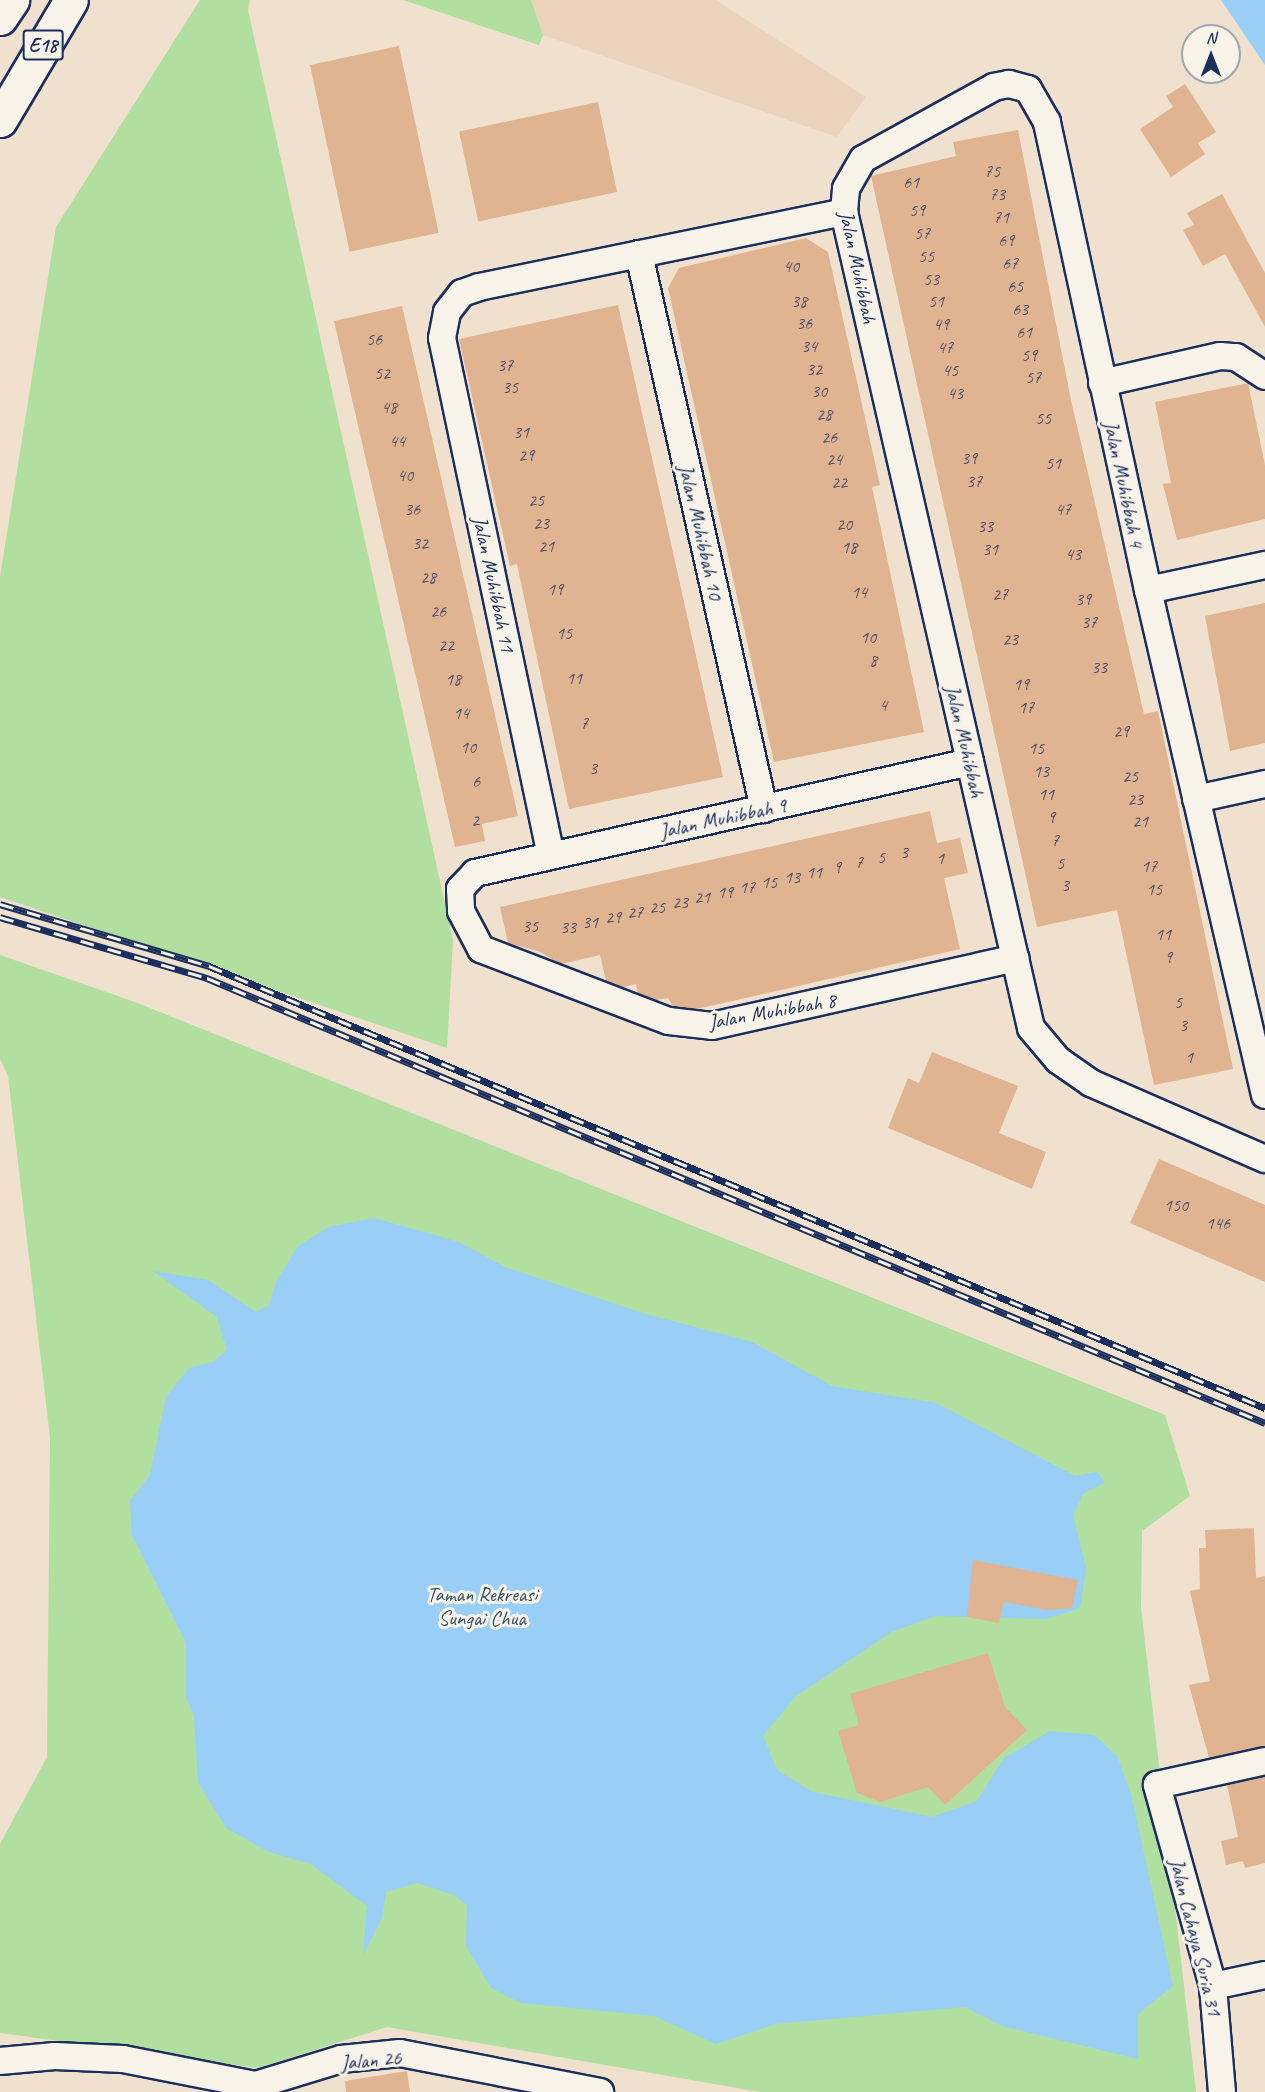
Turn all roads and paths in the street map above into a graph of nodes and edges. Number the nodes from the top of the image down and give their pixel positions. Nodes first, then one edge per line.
1 (12, 0) edge
2 (71, 0) edge
3 (0, 18) edge
4 (0, 120) edge
5 (845, 200) junction
6 (639, 254) junction
7 (1265, 376) edge
8 (1102, 383) junction
9 (1265, 565) edge
10 (1148, 590) junction
11 (970, 762) junction
12 (1265, 784) edge
13 (1196, 799) junction
14 (764, 809) junction
15 (552, 856) junction
16 (475, 873) joint
17 (1015, 958) junction
18 (1255, 1013) edge
19 (1265, 1095) edge
20 (1265, 1159) edge
21 (1265, 1761) edge
22 (1265, 1975) edge
23 (1213, 1986) junction
24 (0, 2061) edge
25 (548, 2088) edge
26 (256, 2089) edge
27 (600, 2092) edge
28 (1222, 2092) edge

1 - 3 highway, E18
2 - 4 highway, E18
5 - 6 street
5 - 8 street, Jalan Muhibbah 4
5 - 11 street, Jalan Muhibbah
6 - 14 street, Jalan Muhibbah 10
6 - 15 street, Jalan Muhibbah 11
7 - 8 street
8 - 10 street, Jalan Muhibbah 4
9 - 10 street
10 - 13 street, Jalan Muhibbah 4
11 - 14 street, Jalan Muhibbah 9
11 - 17 street, Jalan Muhibbah
12 - 13 street
13 - 18 street, Jalan Muhibbah 4
14 - 15 street, Jalan Muhibbah 9
15 - 16 street, Jalan Muhibbah 9
16 - 17 street, Jalan Muhibbah 8
17 - 20 street, Jalan Muhibbah
18 - 19 street, Jalan Muhibbah 4
21 - 23 street, Jalan Cahaya Suria 31
22 - 23 street
23 - 28 street, Jalan Cahaya Suria 31
24 - 26 street, Jalan 26
25 - 26 street, Jalan 26
25 - 27 street, Jalan 26

